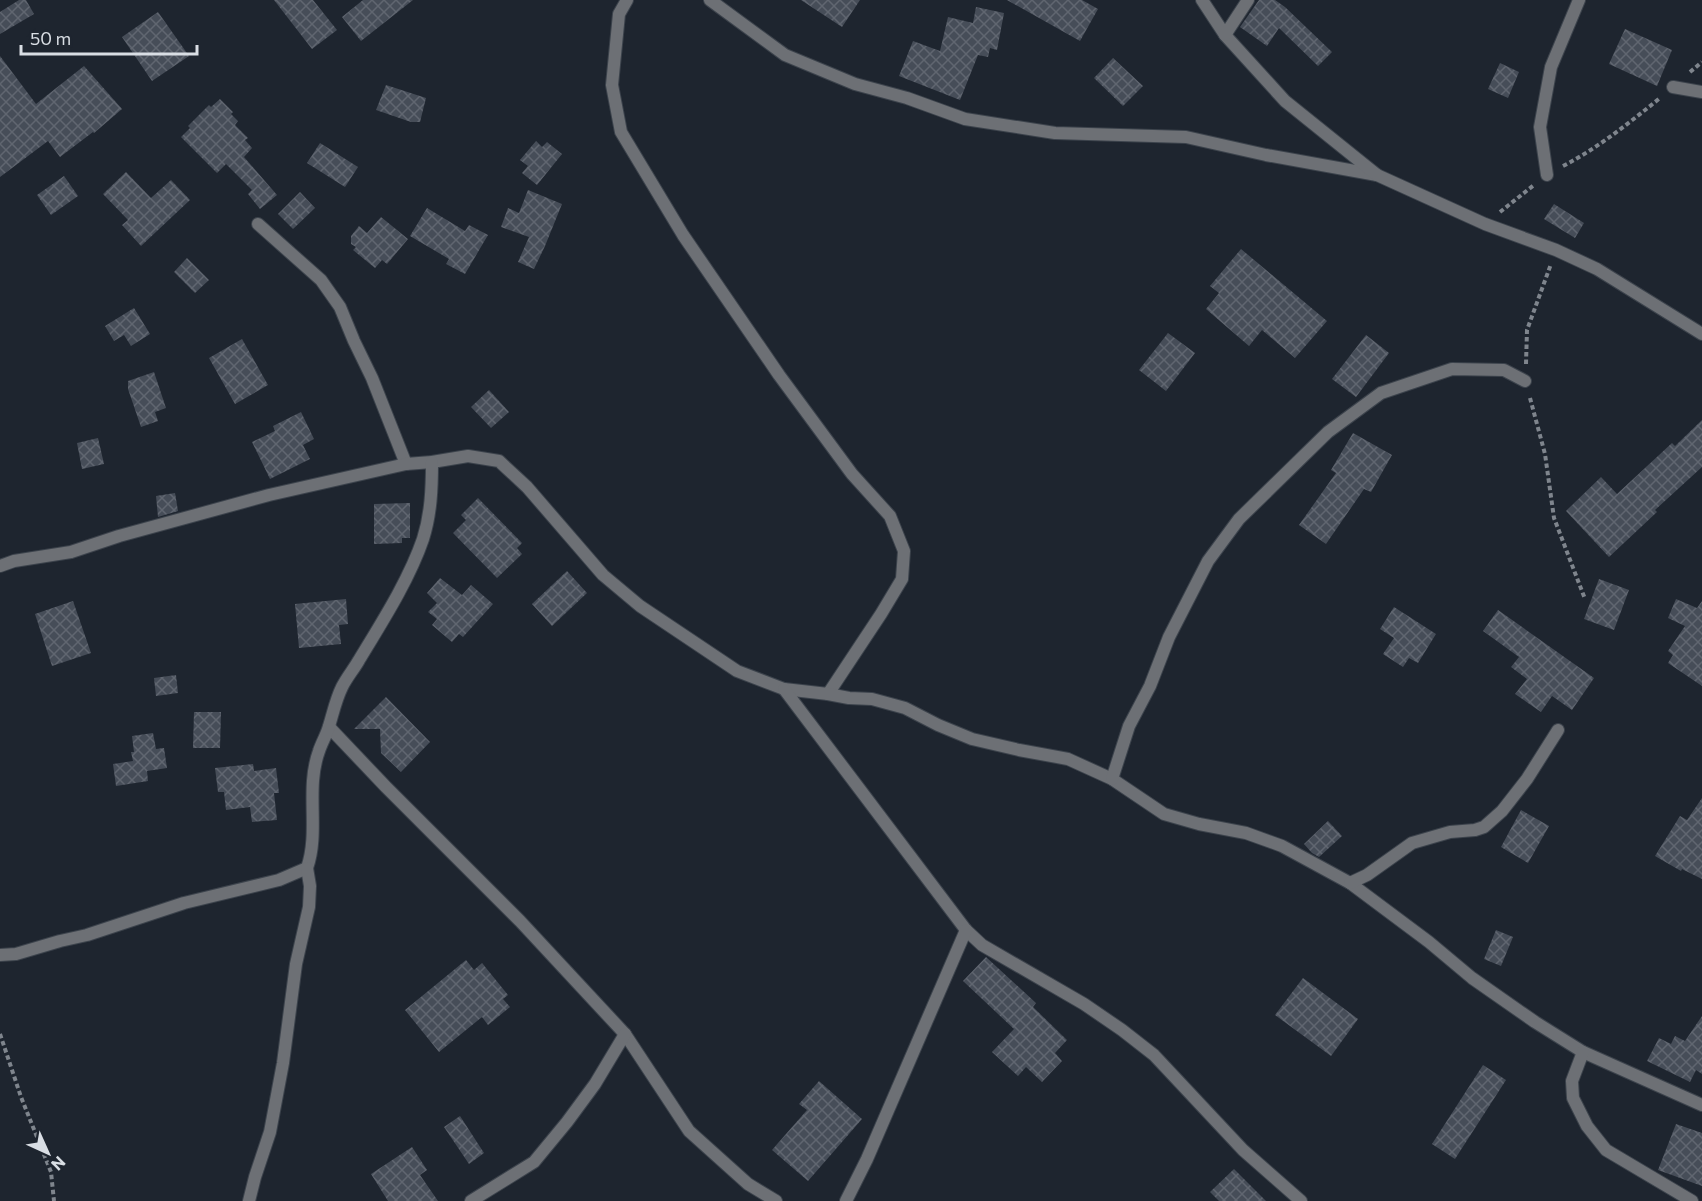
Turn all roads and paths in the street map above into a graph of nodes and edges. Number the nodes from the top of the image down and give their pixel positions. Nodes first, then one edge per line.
1 (627, 0) edge
2 (710, 0) edge
3 (1202, 0) edge
4 (1248, 0) edge
5 (1579, 0) edge
6 (1225, 35) junction
7 (1702, 62) edge
8 (1673, 87) junction
9 (1702, 92) edge
10 (1377, 175) junction
11 (1547, 175) junction
12 (258, 224) dead end
13 (1485, 224) junction
14 (1556, 250) junction
15 (1702, 334) edge
16 (1525, 381) junction
17 (432, 462) junction
18 (406, 464) junction
19 (0, 566) edge
20 (1585, 599) dead end
21 (784, 689) junction
22 (828, 694) junction
23 (329, 727) junction
24 (1558, 730) dead end
25 (1112, 779) junction
26 (307, 868) junction
27 (1350, 883) junction
28 (966, 930) junction
29 (0, 955) edge
30 (0, 1034) edge
31 (625, 1034) junction
32 (1583, 1052) junction
33 (1702, 1105) edge
34 (54, 1201) edge
35 (249, 1201) edge
36 (471, 1201) edge
37 (776, 1201) edge
38 (846, 1201) edge
39 (1301, 1201) edge
40 (1692, 1201) edge

1 - 22 street
2 - 10 street
3 - 6 street
4 - 6 street
5 - 11 street
6 - 10 street
7 - 8 path
8 - 9 street
8 - 11 path
10 - 13 street
11 - 13 path
12 - 18 street
13 - 14 street
14 - 15 street
14 - 16 path
16 - 20 path
16 - 25 street
17 - 18 street
17 - 21 street
17 - 23 street
18 - 19 street
21 - 22 street
21 - 28 street
22 - 25 street
23 - 26 street
23 - 31 street
24 - 27 street
25 - 27 street
26 - 29 street
26 - 35 street
27 - 32 street
28 - 38 street
28 - 39 street
30 - 34 path
31 - 36 street
31 - 37 street
32 - 33 street
32 - 40 street

